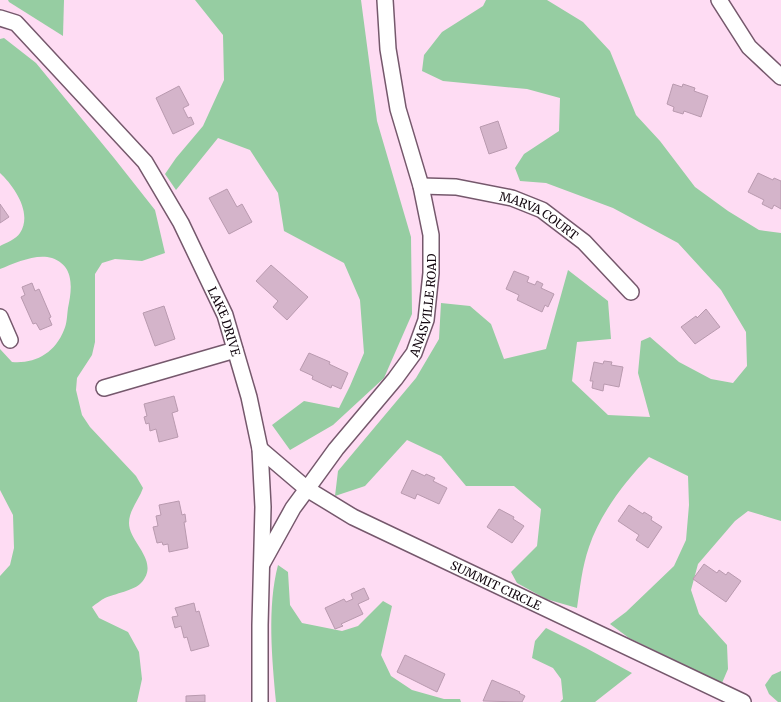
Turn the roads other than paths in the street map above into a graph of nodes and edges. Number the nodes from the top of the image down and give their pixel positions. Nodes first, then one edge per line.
1 (385, 0) edge
2 (719, 0) edge
3 (0, 18) edge
4 (781, 77) edge
5 (421, 186) junction
6 (632, 292) dead end
7 (0, 317) edge
8 (10, 340) dead end
9 (235, 350) junction
10 (104, 388) dead end
11 (260, 449) junction
12 (307, 489) junction
13 (261, 566) junction
14 (260, 702) edge
15 (743, 702) edge

1 - 5 street, ANASVILLE ROAD
2 - 4 street
3 - 9 street, LAKE DRIVE
5 - 6 street, MARVA COURT
5 - 12 street, ANASVILLE ROAD
7 - 8 street
9 - 10 street
9 - 11 street, LAKE DRIVE
11 - 12 street, SUMMIT CIRCLE
11 - 13 street, LAKE DRIVE
12 - 13 street, ANASVILLE ROAD
12 - 15 street, SUMMIT CIRCLE
13 - 14 street, LAKE DRIVE

